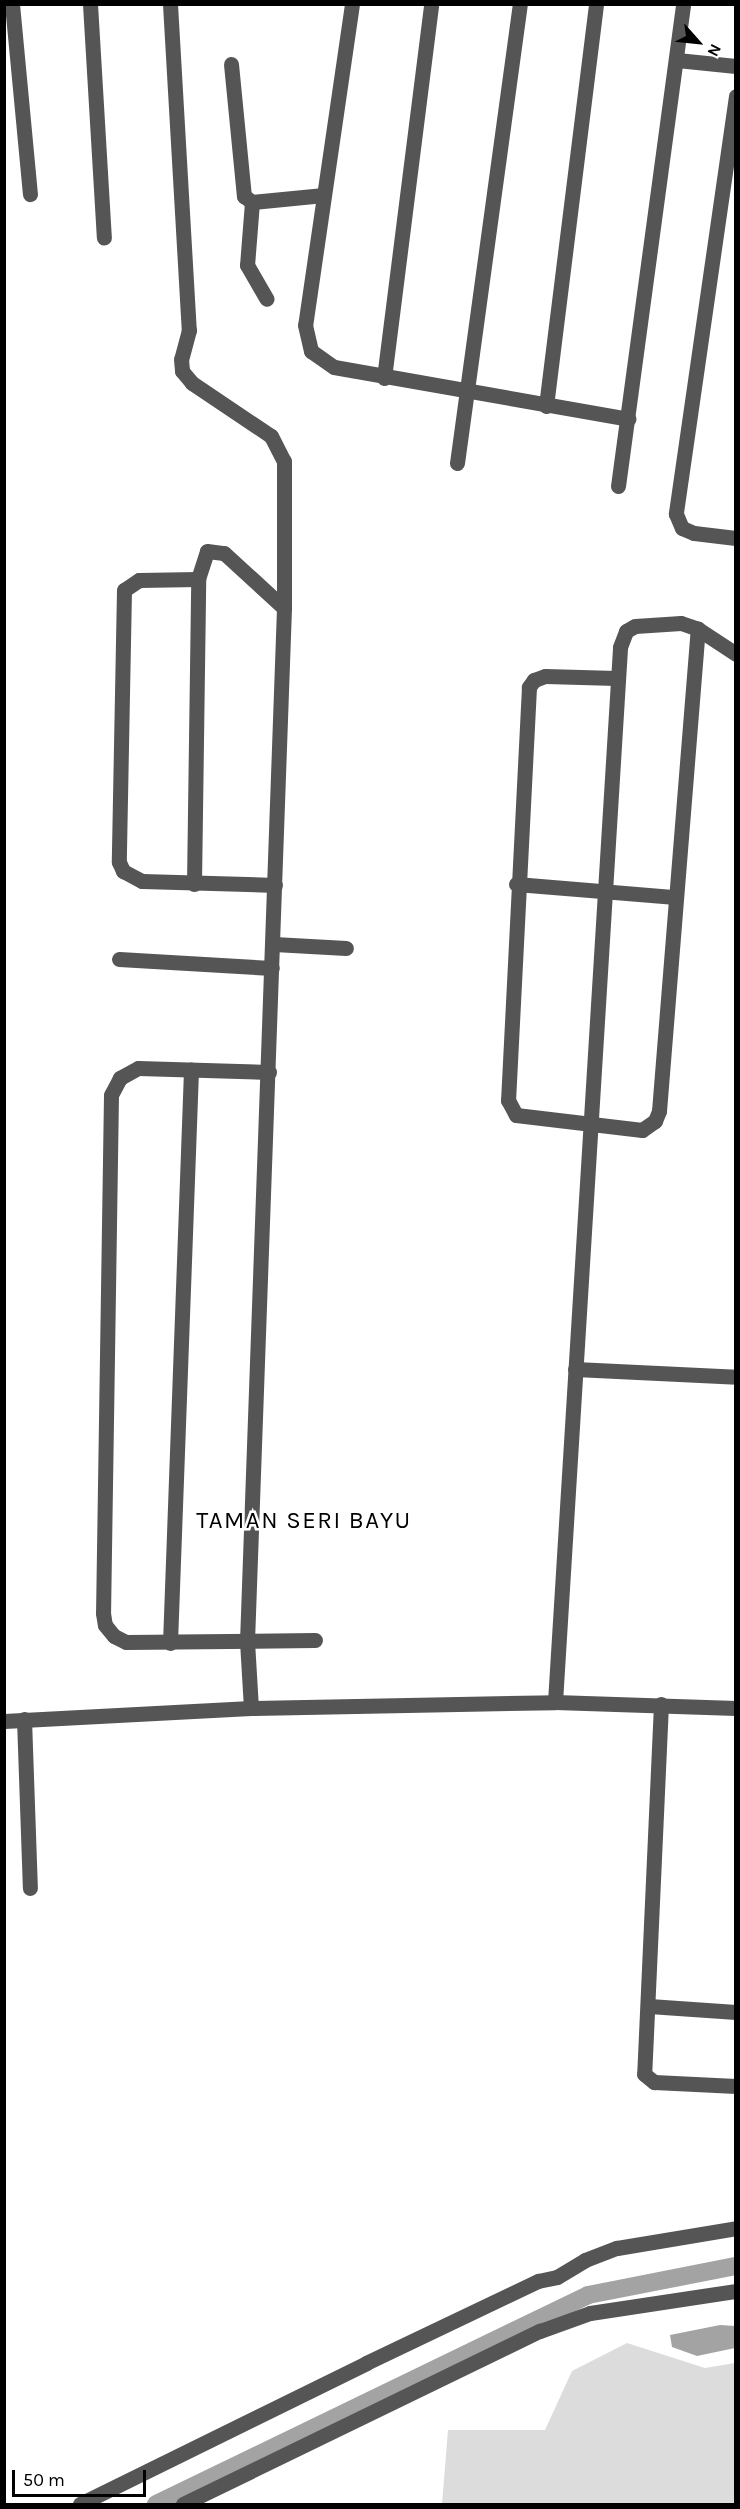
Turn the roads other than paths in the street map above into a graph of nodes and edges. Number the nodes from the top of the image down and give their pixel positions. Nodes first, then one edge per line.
1 (12, 4) edge
2 (90, 4) edge
3 (170, 4) edge
4 (352, 4) edge
5 (431, 4) edge
6 (520, 4) edge
7 (596, 4) edge
8 (683, 4) edge
9 (677, 60) junction
10 (231, 64) dead end
11 (735, 66) edge
12 (735, 96) edge
13 (30, 194) dead end
14 (324, 195) junction
15 (252, 202) junction
16 (104, 238) dead end
17 (267, 299) dead end
18 (384, 378) junction
19 (467, 393) junction
20 (546, 406) junction
21 (628, 419) junction
22 (457, 463) dead end
23 (618, 486) dead end
24 (735, 538) edge
25 (198, 579) junction
26 (284, 608) junction
27 (698, 629) junction
28 (735, 654) edge
29 (616, 678) junction
30 (194, 884) junction
31 (516, 884) junction
32 (275, 885) junction
33 (604, 890) junction
34 (675, 897) junction
35 (274, 944) junction
36 (346, 948) dead end
37 (119, 959) dead end
38 (272, 968) junction
39 (191, 1069) junction
40 (269, 1072) junction
41 (590, 1124) junction
42 (575, 1369) junction
43 (735, 1377) edge
44 (247, 1641) junction
45 (315, 1641) dead end
46 (170, 1643) junction
47 (555, 1702) junction
48 (661, 1704) junction
49 (251, 1708) junction
50 (735, 1708) edge
51 (24, 1719) junction
52 (4, 1721) edge
53 (30, 1888) dead end
54 (649, 2006) junction
55 (735, 2012) edge
56 (735, 2086) edge
57 (735, 2228) edge
58 (735, 2291) edge
59 (80, 2505) edge
60 (183, 2505) edge

1 - 13 street
2 - 16 street
3 - 26 street
4 - 14 street
5 - 18 street
6 - 19 street
7 - 20 street
8 - 9 street
9 - 11 street
9 - 21 street
10 - 15 street
12 - 24 street
14 - 15 street
14 - 18 street
15 - 17 street
18 - 19 street
19 - 20 street
19 - 22 street
20 - 21 street
21 - 23 street
25 - 26 street
25 - 30 street
25 - 30 street
26 - 32 street
27 - 28 street
27 - 29 street
27 - 34 street
29 - 31 street
29 - 33 street
30 - 32 street
31 - 33 street
31 - 41 street
32 - 35 street
33 - 34 street
33 - 41 street
34 - 41 street
35 - 36 street
35 - 38 street
37 - 38 street
38 - 40 street
39 - 40 street
39 - 46 street
39 - 46 street
40 - 44 street
41 - 42 street
42 - 43 street
42 - 47 street
44 - 45 street
44 - 46 street
44 - 49 street
47 - 48 street
47 - 49 street
48 - 50 street
48 - 54 street
49 - 51 street
51 - 52 street
51 - 53 street
54 - 55 street
54 - 56 street
57 - 59 street
58 - 60 street

